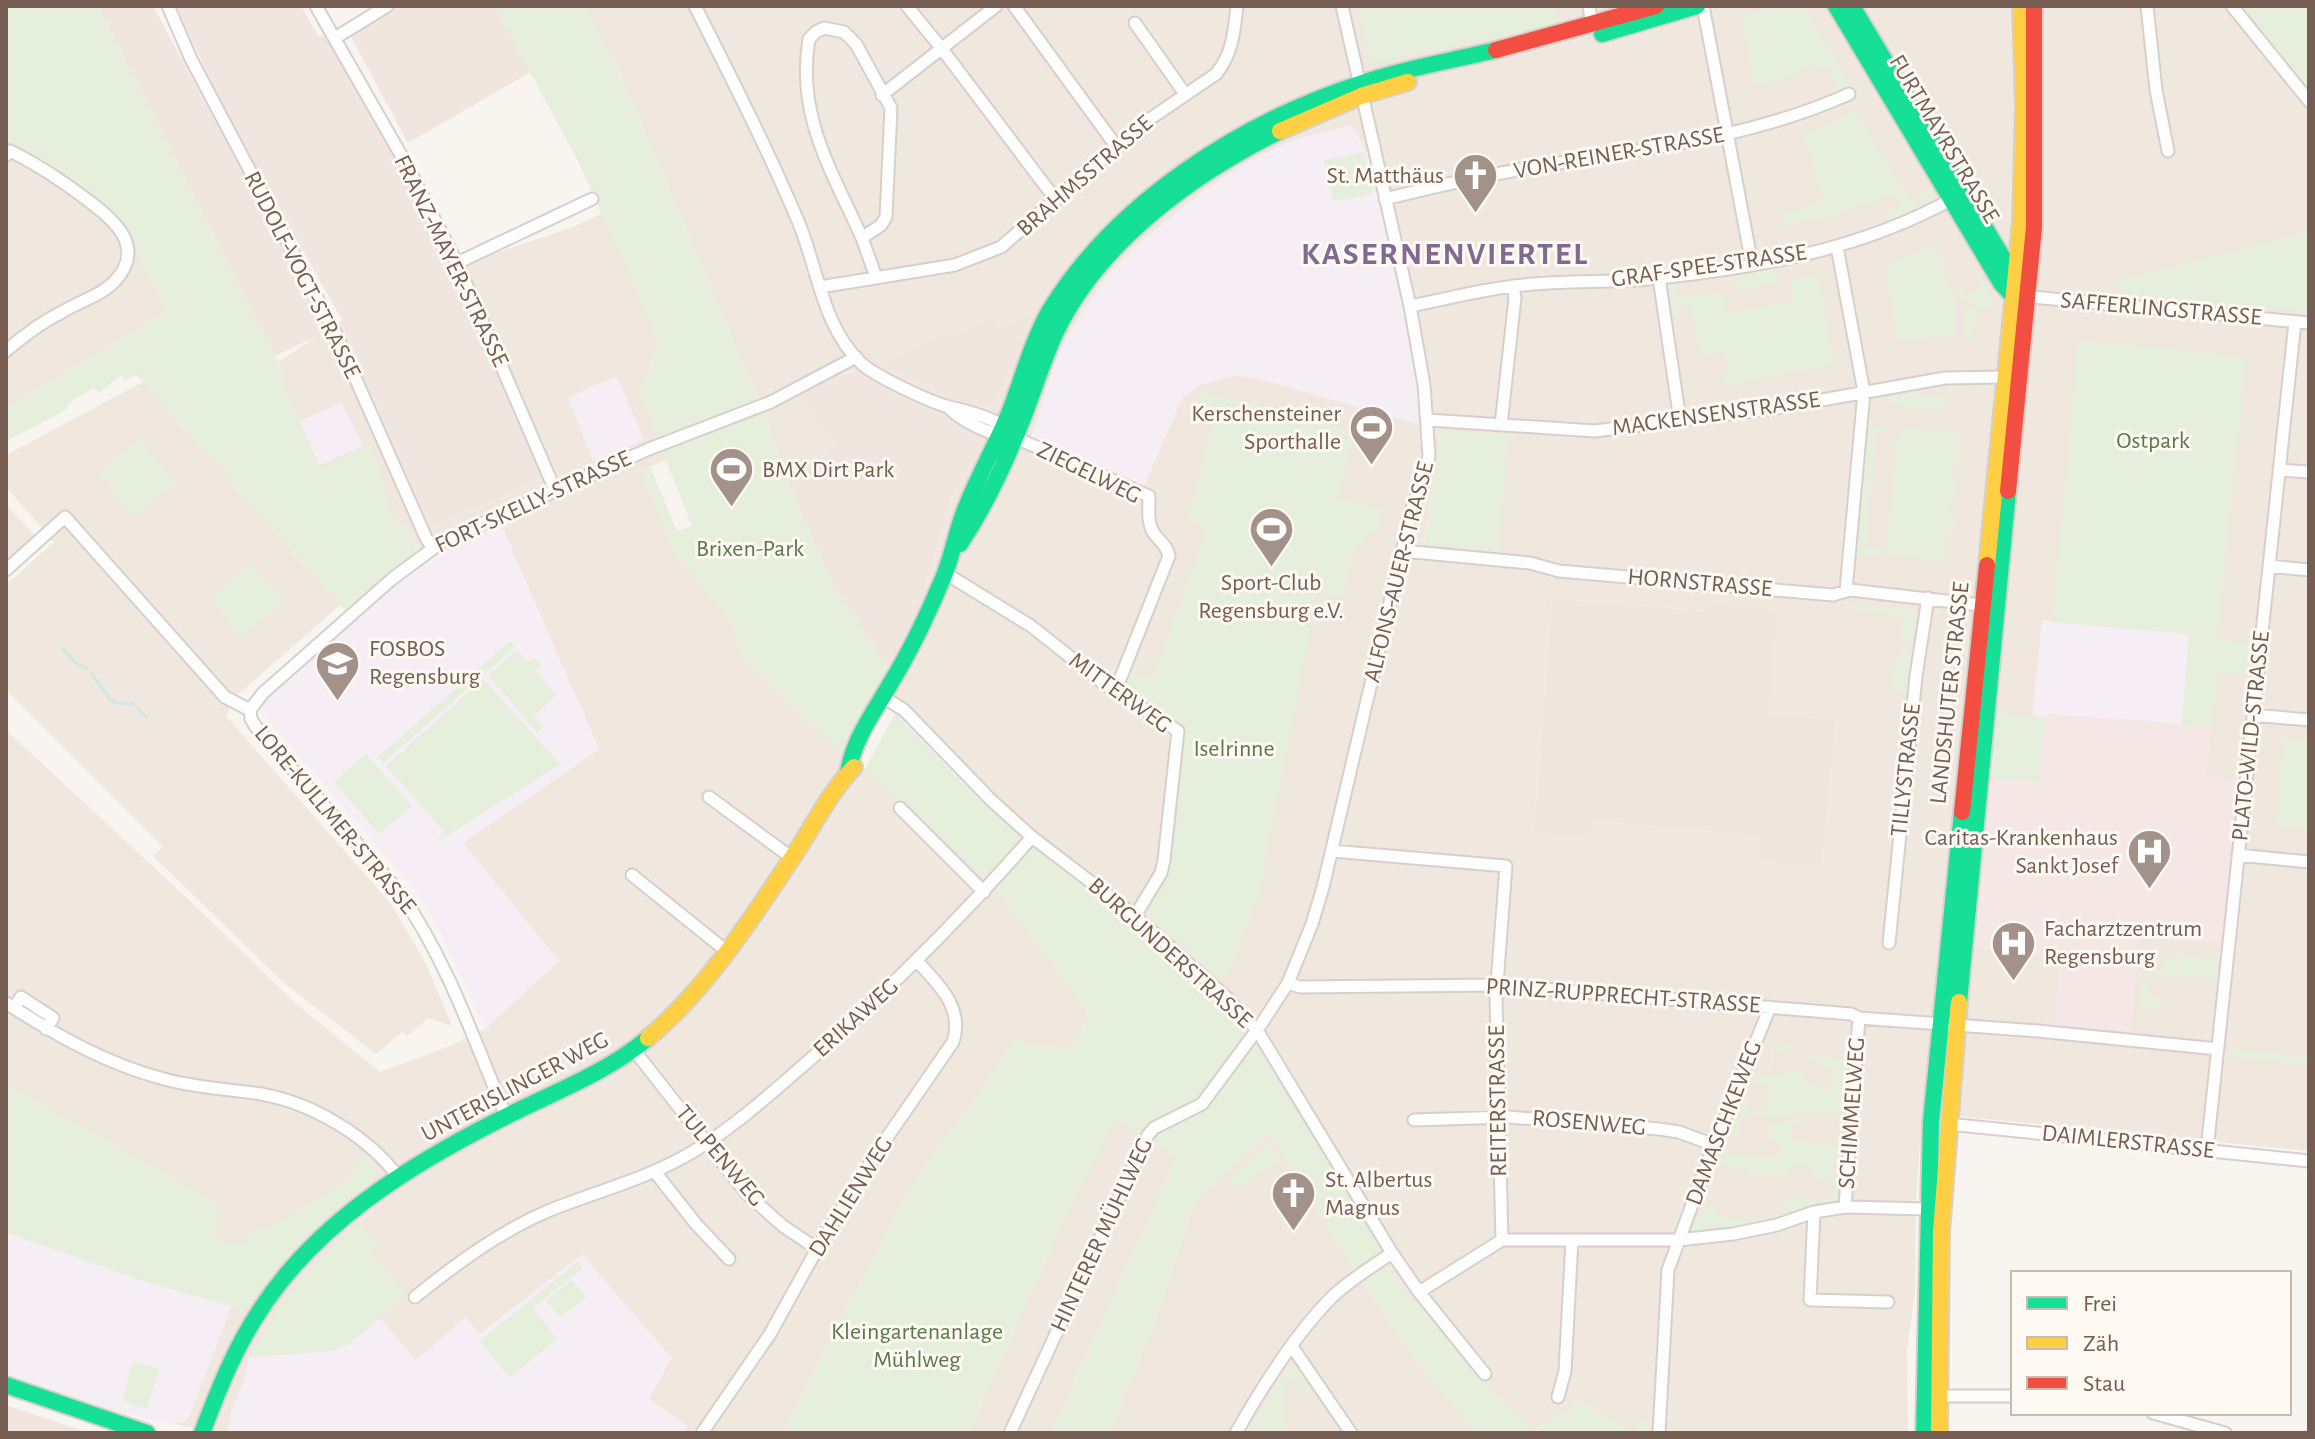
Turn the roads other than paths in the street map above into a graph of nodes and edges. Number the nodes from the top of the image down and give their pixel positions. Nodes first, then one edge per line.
1 (168, 6) edge
2 (316, 6) edge
3 (387, 6) edge
4 (695, 6) edge
5 (907, 6) edge
6 (996, 6) edge
7 (1014, 6) edge
8 (1237, 6) edge
9 (1342, 6) edge
10 (1589, 6) edge
11 (1656, 6) edge
12 (1697, 6) edge
13 (1703, 6) edge
14 (1836, 6) edge
15 (1852, 6) edge
16 (2021, 6) edge
17 (2034, 6) edge
18 (2147, 6) edge
19 (2232, 6) edge
20 (1135, 23) dead end
21 (1592, 26) junction
22 (335, 38) junction
23 (942, 49) junction
24 (1360, 89) junction
25 (1185, 94) junction
26 (1849, 94) dead end
27 (882, 95) junction
28 (2309, 101) edge
29 (1727, 134) junction
30 (1116, 146) junction
31 (2168, 151) dead end
32 (6, 155) edge
33 (592, 199) dead end
34 (1385, 199) junction
35 (1952, 199) junction
36 (1056, 200) junction
37 (2020, 231) junction
38 (1987, 233) junction
39 (862, 238) junction
40 (1837, 247) junction
41 (457, 263) junction
42 (1752, 264) junction
43 (876, 277) junction
44 (2015, 277) junction
45 (1659, 278) junction
46 (1513, 286) junction
47 (820, 287) junction
48 (2019, 296) junction
49 (1410, 306) junction
50 (2295, 322) junction
51 (2309, 323) edge
52 (6, 351) edge
53 (856, 357) junction
54 (2004, 377) junction
55 (1864, 392) junction
56 (1428, 420) junction
57 (1680, 420) junction
58 (1501, 425) junction
59 (1006, 433) junction
60 (2279, 470) junction
61 (2309, 472) edge
62 (555, 490) junction
63 (432, 547) junction
64 (1403, 551) junction
65 (2269, 566) junction
66 (6, 570) edge
67 (2309, 570) edge
68 (945, 573) junction
69 (1846, 590) junction
70 (1928, 598) junction
71 (1989, 606) junction
72 (1115, 692) junction
73 (883, 697) junction
74 (250, 710) junction
75 (2253, 715) junction
76 (2309, 720) edge
77 (709, 797) dead end
78 (900, 808) dead end
79 (1032, 837) junction
80 (1332, 851) junction
81 (2238, 855) junction
82 (792, 858) junction
83 (2309, 862) edge
84 (632, 875) dead end
85 (984, 892) junction
86 (1135, 916) junction
87 (1889, 943) dead end
88 (725, 950) junction
89 (918, 962) junction
90 (1288, 983) junction
91 (1497, 985) junction
92 (10, 1006) edge
93 (1770, 1007) junction
94 (1859, 1018) junction
95 (1950, 1025) junction
96 (1257, 1030) junction
97 (2218, 1049) junction
98 (634, 1050) junction
99 (506, 1116) junction
100 (1499, 1117) junction
101 (1414, 1120) dead end
102 (1948, 1124) junction
103 (707, 1143) junction
104 (1714, 1145) junction
105 (2207, 1150) junction
106 (2309, 1161) edge
107 (655, 1172) junction
108 (399, 1178) junction
109 (1845, 1207) junction
110 (1928, 1209) junction
111 (1814, 1212) junction
112 (1502, 1240) junction
113 (1572, 1240) junction
114 (1679, 1240) junction
115 (817, 1249) junction
116 (1392, 1253) junction
117 (729, 1259) dead end
118 (1419, 1292) junction
119 (415, 1297) dead end
120 (1888, 1302) dead end
121 (1293, 1348) junction
122 (1485, 1374) dead end
123 (6, 1385) edge
124 (1931, 1396) junction
125 (2011, 1396) edge
126 (1558, 1397) dead end
127 (2160, 1415) edge
128 (147, 1433) edge
129 (202, 1433) edge
130 (702, 1433) edge
131 (1010, 1433) edge
132 (1236, 1433) edge
133 (1351, 1433) edge
134 (1659, 1433) edge
135 (1924, 1433) edge
136 (1939, 1433) edge
137 (2225, 1433) edge

1 - 63 street, RUDOLF-VOGT-STRASSE
2 - 22 street, FRANZ-MAYER-STRASSE
3 - 22 street
4 - 47 street
5 - 23 street
6 - 23 street
7 - 30 street
8 - 25 street, BRAHMSSTRASSE
9 - 24 street, ALFONS-AUER-STRASSE
10 - 21 street
11 - 21 main road
12 - 24 main road
13 - 29 street
14 - 35 main road, FURTMAYRSTRASSE
15 - 38 main road, FURTMAYRSTRASSE
16 - 37 main road
17 - 48 main road, LANDSHUTER STRASSE
18 - 31 street
19 - 28 street
20 - 25 street
21 - 24 main road
22 - 41 street, FRANZ-MAYER-STRASSE
23 - 27 street
23 - 36 street
24 - 34 street, ALFONS-AUER-STRASSE
24 - 59 main road, UNTERISLINGER WEG
25 - 30 street, BRAHMSSTRASSE
26 - 29 street, VON-REINER-STRASSE
27 - 39 street
27 - 39 street
29 - 34 street, VON-REINER-STRASSE
29 - 42 street
30 - 36 street, BRAHMSSTRASSE
32 - 52 street
33 - 41 street
34 - 49 street, ALFONS-AUER-STRASSE
35 - 40 street, GRAF-SPEE-STRASSE
35 - 48 main road, FURTMAYRSTRASSE
36 - 43 street, BRAHMSSTRASSE
37 - 38 main road
37 - 44 main road
38 - 44 main road, FURTMAYRSTRASSE
39 - 43 street
40 - 42 street, GRAF-SPEE-STRASSE
40 - 55 street
41 - 62 street, FRANZ-MAYER-STRASSE
42 - 45 street, GRAF-SPEE-STRASSE
43 - 47 street, BRAHMSSTRASSE
44 - 48 main road, FURTMAYRSTRASSE
45 - 46 street, GRAF-SPEE-STRASSE
45 - 57 street
46 - 49 street, GRAF-SPEE-STRASSE
46 - 58 street
47 - 53 street
48 - 50 street, SAFFERLINGSTRASSE
48 - 54 main road, LANDSHUTER STRASSE
48 - 71 main road, LANDSHUTER STRASSE
49 - 56 street, ALFONS-AUER-STRASSE
50 - 51 street, SAFFERLINGSTRASSE
50 - 60 street, PLATO-WILD-STRASSE
53 - 59 street
53 - 62 street, FORT-SKELLY-STRASSE
54 - 55 street, MACKENSENSTRASSE
54 - 71 main road, LANDSHUTER STRASSE
55 - 57 street, MACKENSENSTRASSE
55 - 69 street
56 - 58 street, MACKENSENSTRASSE
56 - 64 street, ALFONS-AUER-STRASSE
57 - 58 street, MACKENSENSTRASSE
59 - 68 main road, UNTERISLINGER WEG
59 - 72 street, ZIEGELWEG
60 - 61 street
60 - 65 street, PLATO-WILD-STRASSE
62 - 63 street, FORT-SKELLY-STRASSE
63 - 74 street, FORT-SKELLY-STRASSE
64 - 69 street, HORNSTRASSE
64 - 80 street, ALFONS-AUER-STRASSE
65 - 67 street
65 - 75 street, PLATO-WILD-STRASSE
66 - 74 street, LORE-KULLMER-STRASSE
68 - 72 street, MITTERWEG
68 - 73 main road, UNTERISLINGER WEG
69 - 70 street, HORNSTRASSE
70 - 71 street, HORNSTRASSE
70 - 87 street, TILLYSTRASSE
71 - 95 main road, LANDSHUTER STRASSE
72 - 86 street, MITTERWEG
73 - 79 street, BURGUNDERSTRASSE
73 - 82 main road, UNTERISLINGER WEG
74 - 99 street, LORE-KULLMER-STRASSE
75 - 76 street
75 - 81 street, PLATO-WILD-STRASSE
77 - 82 street
78 - 85 street
79 - 85 street, ERIKAWEG
79 - 86 street, BURGUNDERSTRASSE
80 - 90 street, ALFONS-AUER-STRASSE
80 - 91 street, REITERSTRASSE
81 - 83 street
81 - 97 street, PLATO-WILD-STRASSE
82 - 88 main road, UNTERISLINGER WEG
84 - 88 street
85 - 89 street, ERIKAWEG
86 - 96 street, BURGUNDERSTRASSE
88 - 98 main road, UNTERISLINGER WEG
89 - 103 street, ERIKAWEG
89 - 115 street, DAHLIENWEG
90 - 91 street, PRINZ-RUPPRECHT-STRASSE
90 - 96 street, ALFONS-AUER-STRASSE
91 - 93 street, PRINZ-RUPPRECHT-STRASSE
91 - 100 street, REITERSTRASSE
92 - 108 street
93 - 94 street, PRINZ-RUPPRECHT-STRASSE
93 - 104 street, DAMASCHKEWEG
94 - 95 street, PRINZ-RUPPRECHT-STRASSE
94 - 109 street, SCHIMMELWEG
95 - 97 street, PRINZ-RUPPRECHT-STRASSE
95 - 102 main road, LANDSHUTER STRASSE
95 - 110 main road, LANDSHUTER STRASSE
96 - 116 street, BURGUNDERSTRASSE
96 - 131 street, HINTERER MÜHLWEG
97 - 105 street, PLATO-WILD-STRASSE
98 - 99 main road, UNTERISLINGER WEG
98 - 103 street, TULPENWEG
99 - 108 main road, UNTERISLINGER WEG
100 - 101 street, ROSENWEG
100 - 104 street, ROSENWEG
100 - 112 street, REITERSTRASSE
102 - 105 street, DAIMLERSTRASSE
102 - 124 main road, LANDSHUTER STRASSE
103 - 107 street, ERIKAWEG
103 - 115 street, TULPENWEG
104 - 114 street, DAMASCHKEWEG
105 - 106 street, DAIMLERSTRASSE
107 - 117 street
107 - 119 street, ERIKAWEG
108 - 129 main road, UNTERISLINGER WEG
109 - 110 street
109 - 111 street
110 - 124 main road, LANDSHUTER STRASSE
111 - 114 street
111 - 120 street
112 - 113 street
112 - 118 street
113 - 114 street
113 - 126 street
114 - 134 street, DAMASCHKEWEG
115 - 130 street, DAHLIENWEG
116 - 118 street, BURGUNDERSTRASSE
116 - 121 street
118 - 122 street, BURGUNDERSTRASSE
121 - 132 street
121 - 133 street
123 - 128 main road
124 - 125 street
124 - 135 main road, LANDSHUTER STRASSE
124 - 136 main road, LANDSHUTER STRASSE
127 - 137 street

